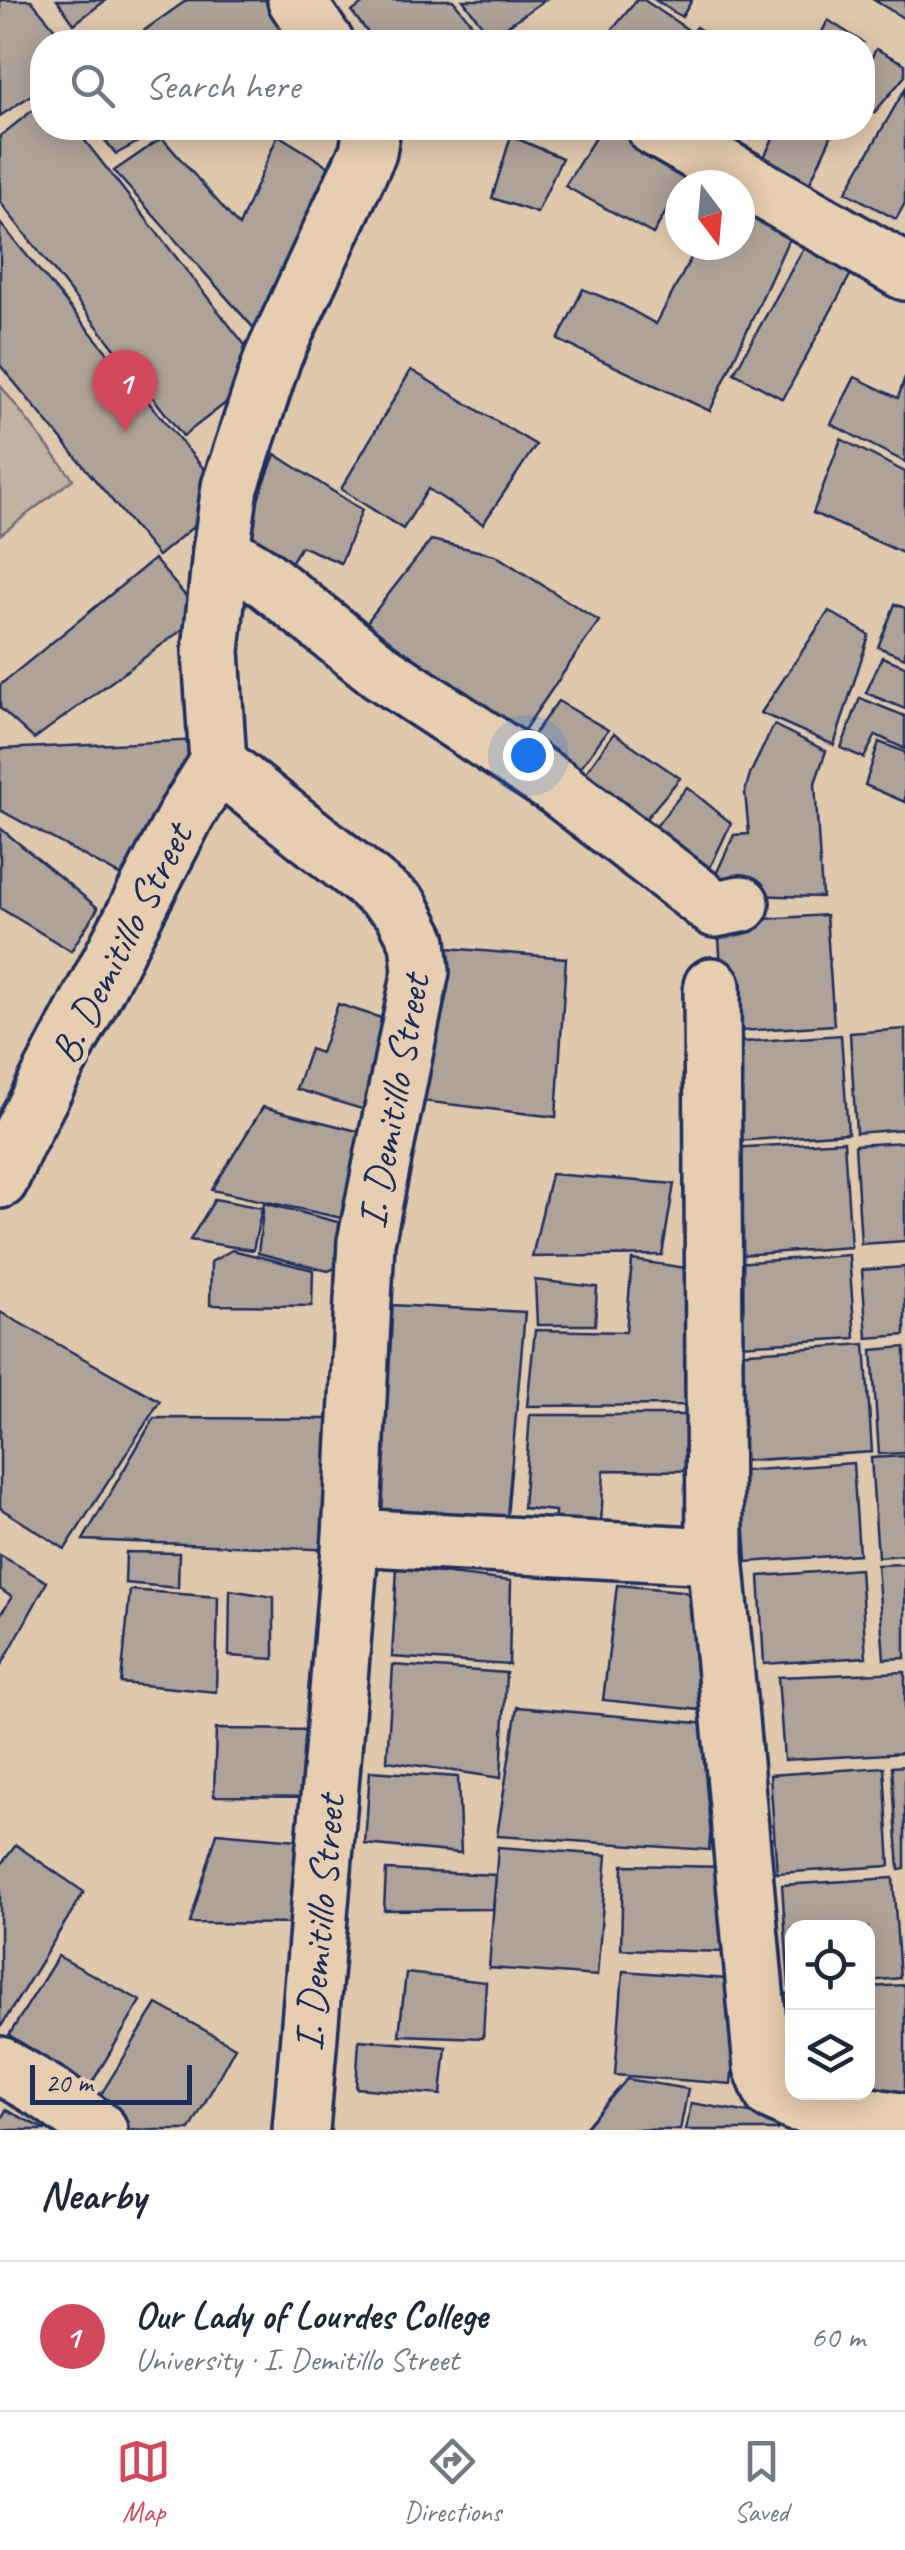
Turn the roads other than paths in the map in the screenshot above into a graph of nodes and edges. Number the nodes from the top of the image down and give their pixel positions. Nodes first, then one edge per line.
1 (296, 0) edge
2 (317, 30) edge
3 (370, 140) edge
4 (676, 140) edge
5 (905, 272) edge
6 (220, 551) junction
7 (218, 762) junction
8 (741, 904) dead end
9 (712, 986) dead end
10 (0, 1180) edge
11 (351, 1536) junction
12 (715, 1556) junction
13 (0, 2065) edge
14 (905, 2122) edge
15 (99, 2130) edge
16 (301, 2130) edge

1 - 2 street
3 - 6 street
4 - 5 street
6 - 7 street
6 - 8 street
7 - 10 street, B. Demitillo Street
7 - 11 street, I. Demitillo Street
9 - 12 street
11 - 12 street
11 - 16 street, I. Demitillo Street
12 - 14 street
13 - 15 street

